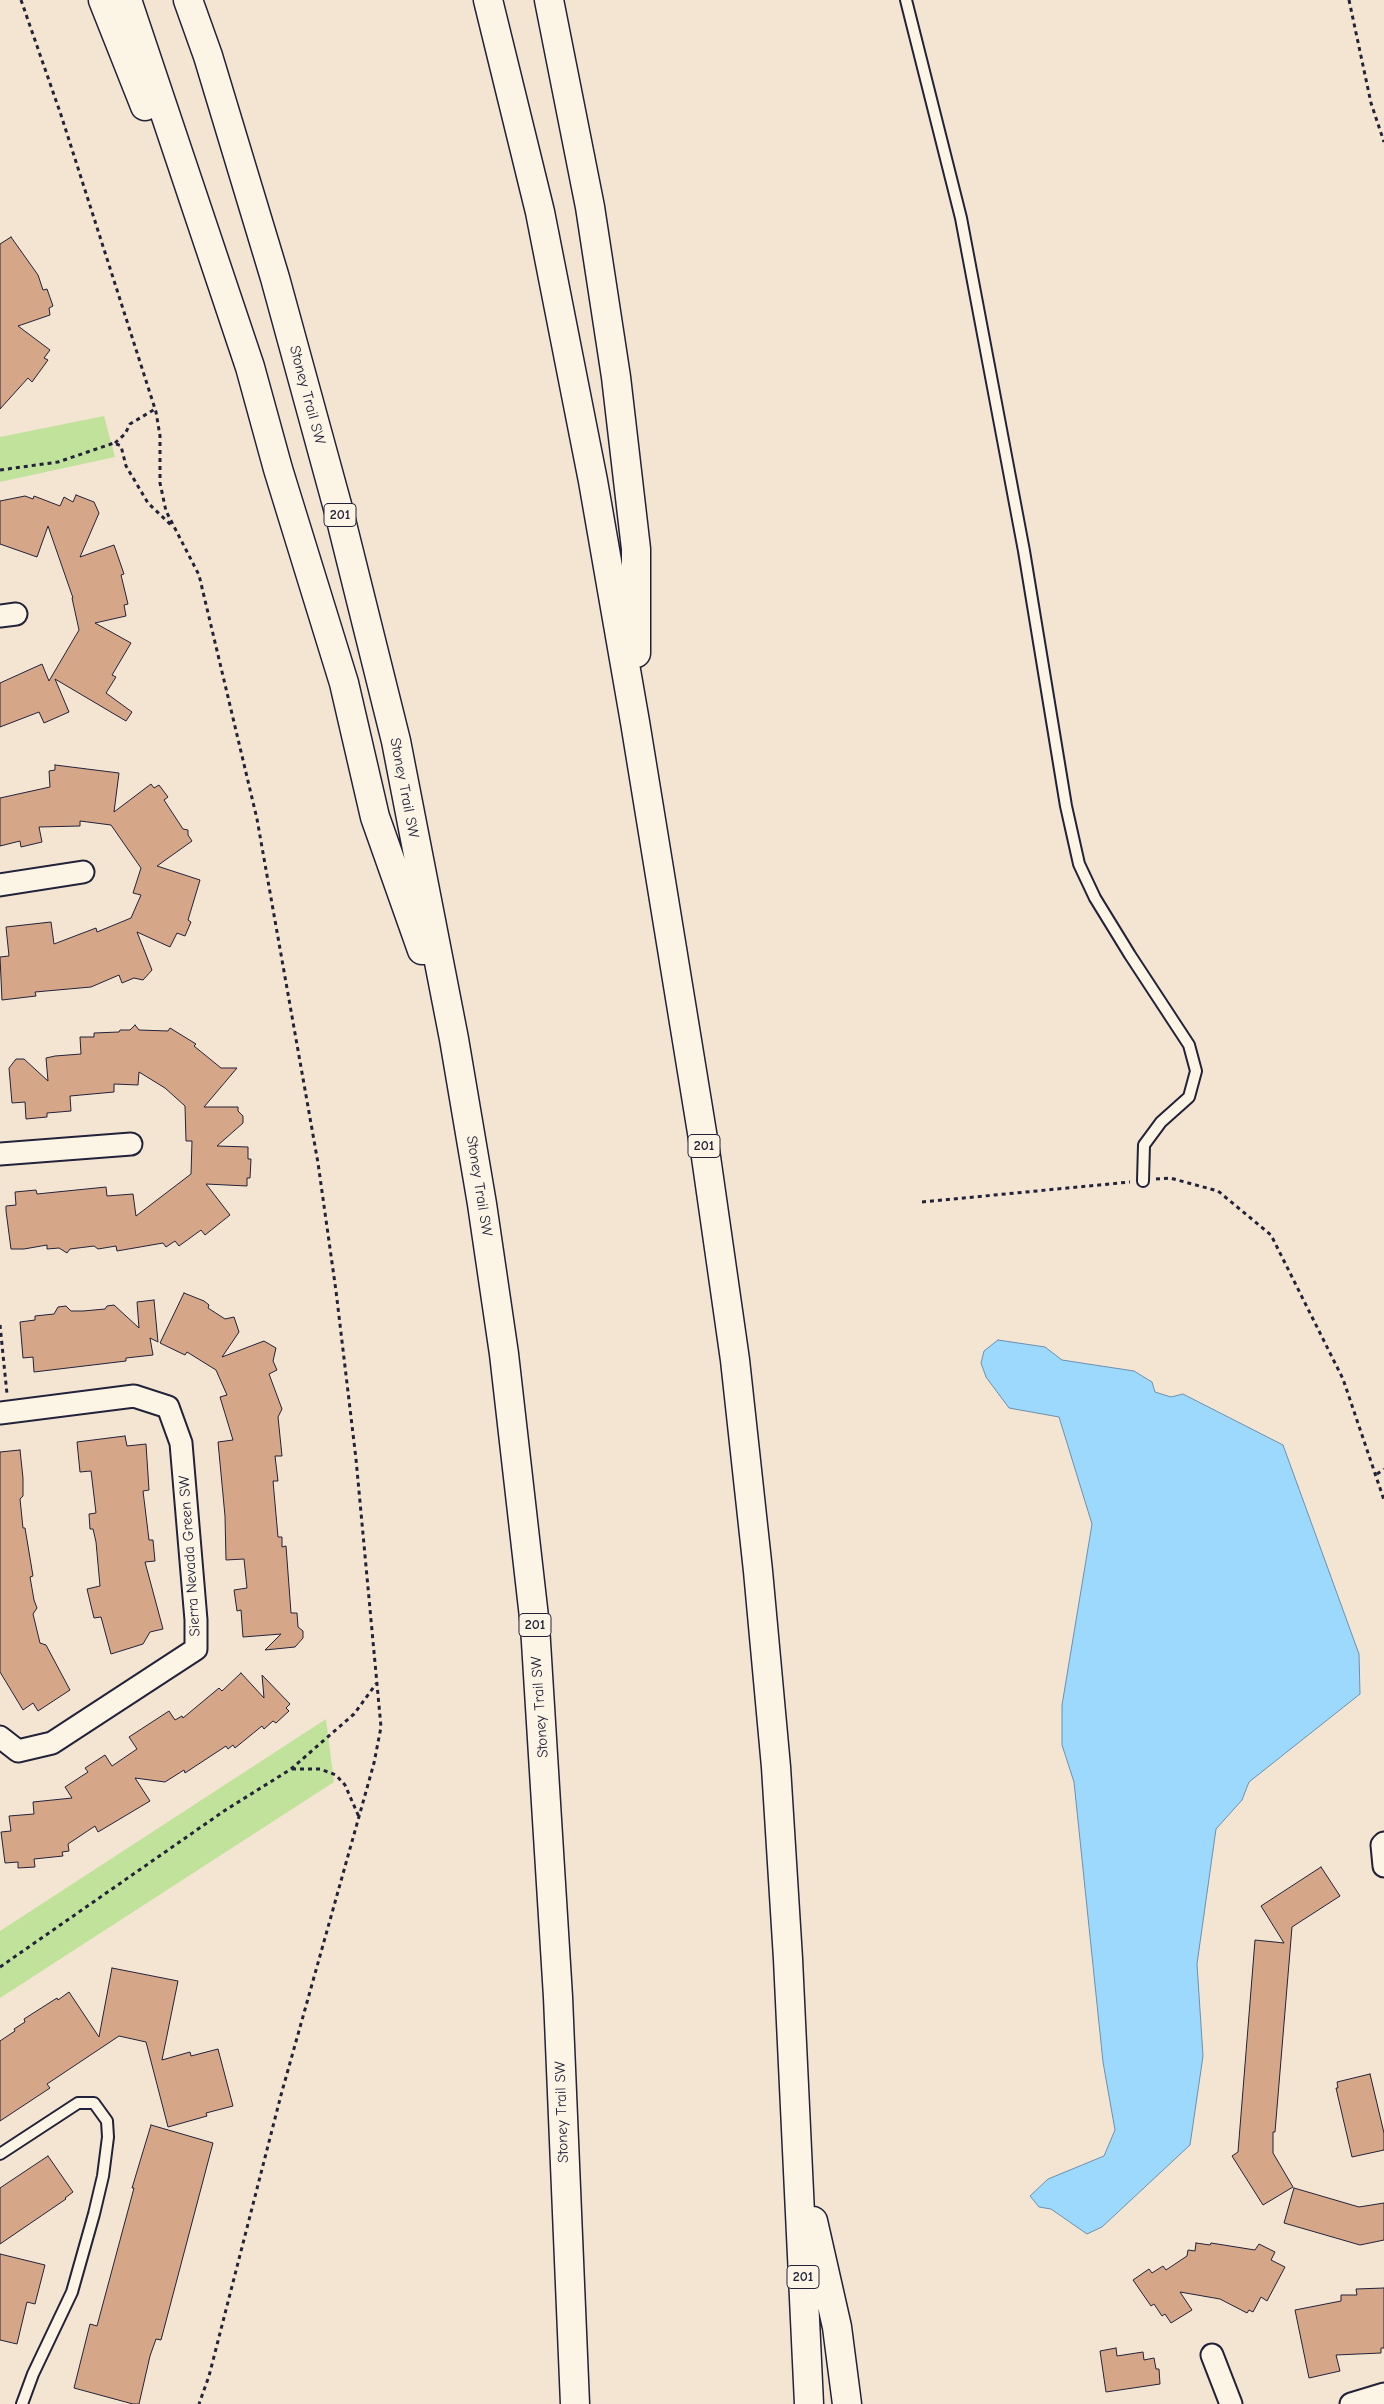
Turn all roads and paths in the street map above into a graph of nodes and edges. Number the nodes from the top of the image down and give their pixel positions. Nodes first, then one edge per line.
1 (21, 0) edge
2 (103, 0) edge
3 (127, 0) edge
4 (188, 0) edge
5 (488, 0) edge
6 (549, 0) edge
7 (906, 0) edge
8 (1349, 0) edge
9 (1384, 142) edge
10 (250, 367) junction
11 (155, 409) junction
12 (114, 443) junction
13 (0, 470) edge
14 (174, 528) junction
15 (635, 722) junction
16 (83, 872) dead end
17 (0, 885) edge
18 (454, 1039) junction
19 (131, 1144) dead end
20 (0, 1154) edge
21 (1143, 1181) junction
22 (922, 1202) dead end
23 (0, 1325) edge
24 (4, 1412) edge
25 (1384, 1469) edge
26 (1376, 1474) junction
27 (1384, 1500) edge
28 (376, 1684) junction
29 (0, 1737) edge
30 (291, 1768) junction
31 (359, 1818) junction
32 (1384, 1843) edge
33 (1384, 1866) edge
34 (0, 1967) edge
35 (796, 2149) junction
36 (0, 2154) edge
37 (1212, 2355) dead end
38 (1384, 2394) edge
39 (22, 2404) edge
40 (199, 2404) edge
41 (575, 2404) edge
42 (810, 2404) edge
43 (847, 2404) edge
44 (1231, 2404) edge
45 (1351, 2404) edge

1 - 11 path
2 - 10 highway
3 - 10 highway
4 - 18 highway, Stoney Trail SW / 201
5 - 15 highway, 201
6 - 15 highway
7 - 21 lane
8 - 9 path
10 - 18 highway
11 - 12 path
11 - 14 path
12 - 13 path
12 - 14 path
14 - 28 path
15 - 35 highway, 201
16 - 17 street
18 - 41 highway, Stoney Trail SW / 201
19 - 20 street
21 - 22 path
21 - 26 path
23 - 24 path
24 - 29 street, Sierra Nevada Green SW
25 - 26 path
26 - 27 path
28 - 30 path
28 - 31 path
30 - 31 path
30 - 34 path
31 - 40 path
32 - 33 street
35 - 42 highway, 201
35 - 43 highway
36 - 39 lane
37 - 44 street
38 - 45 street

